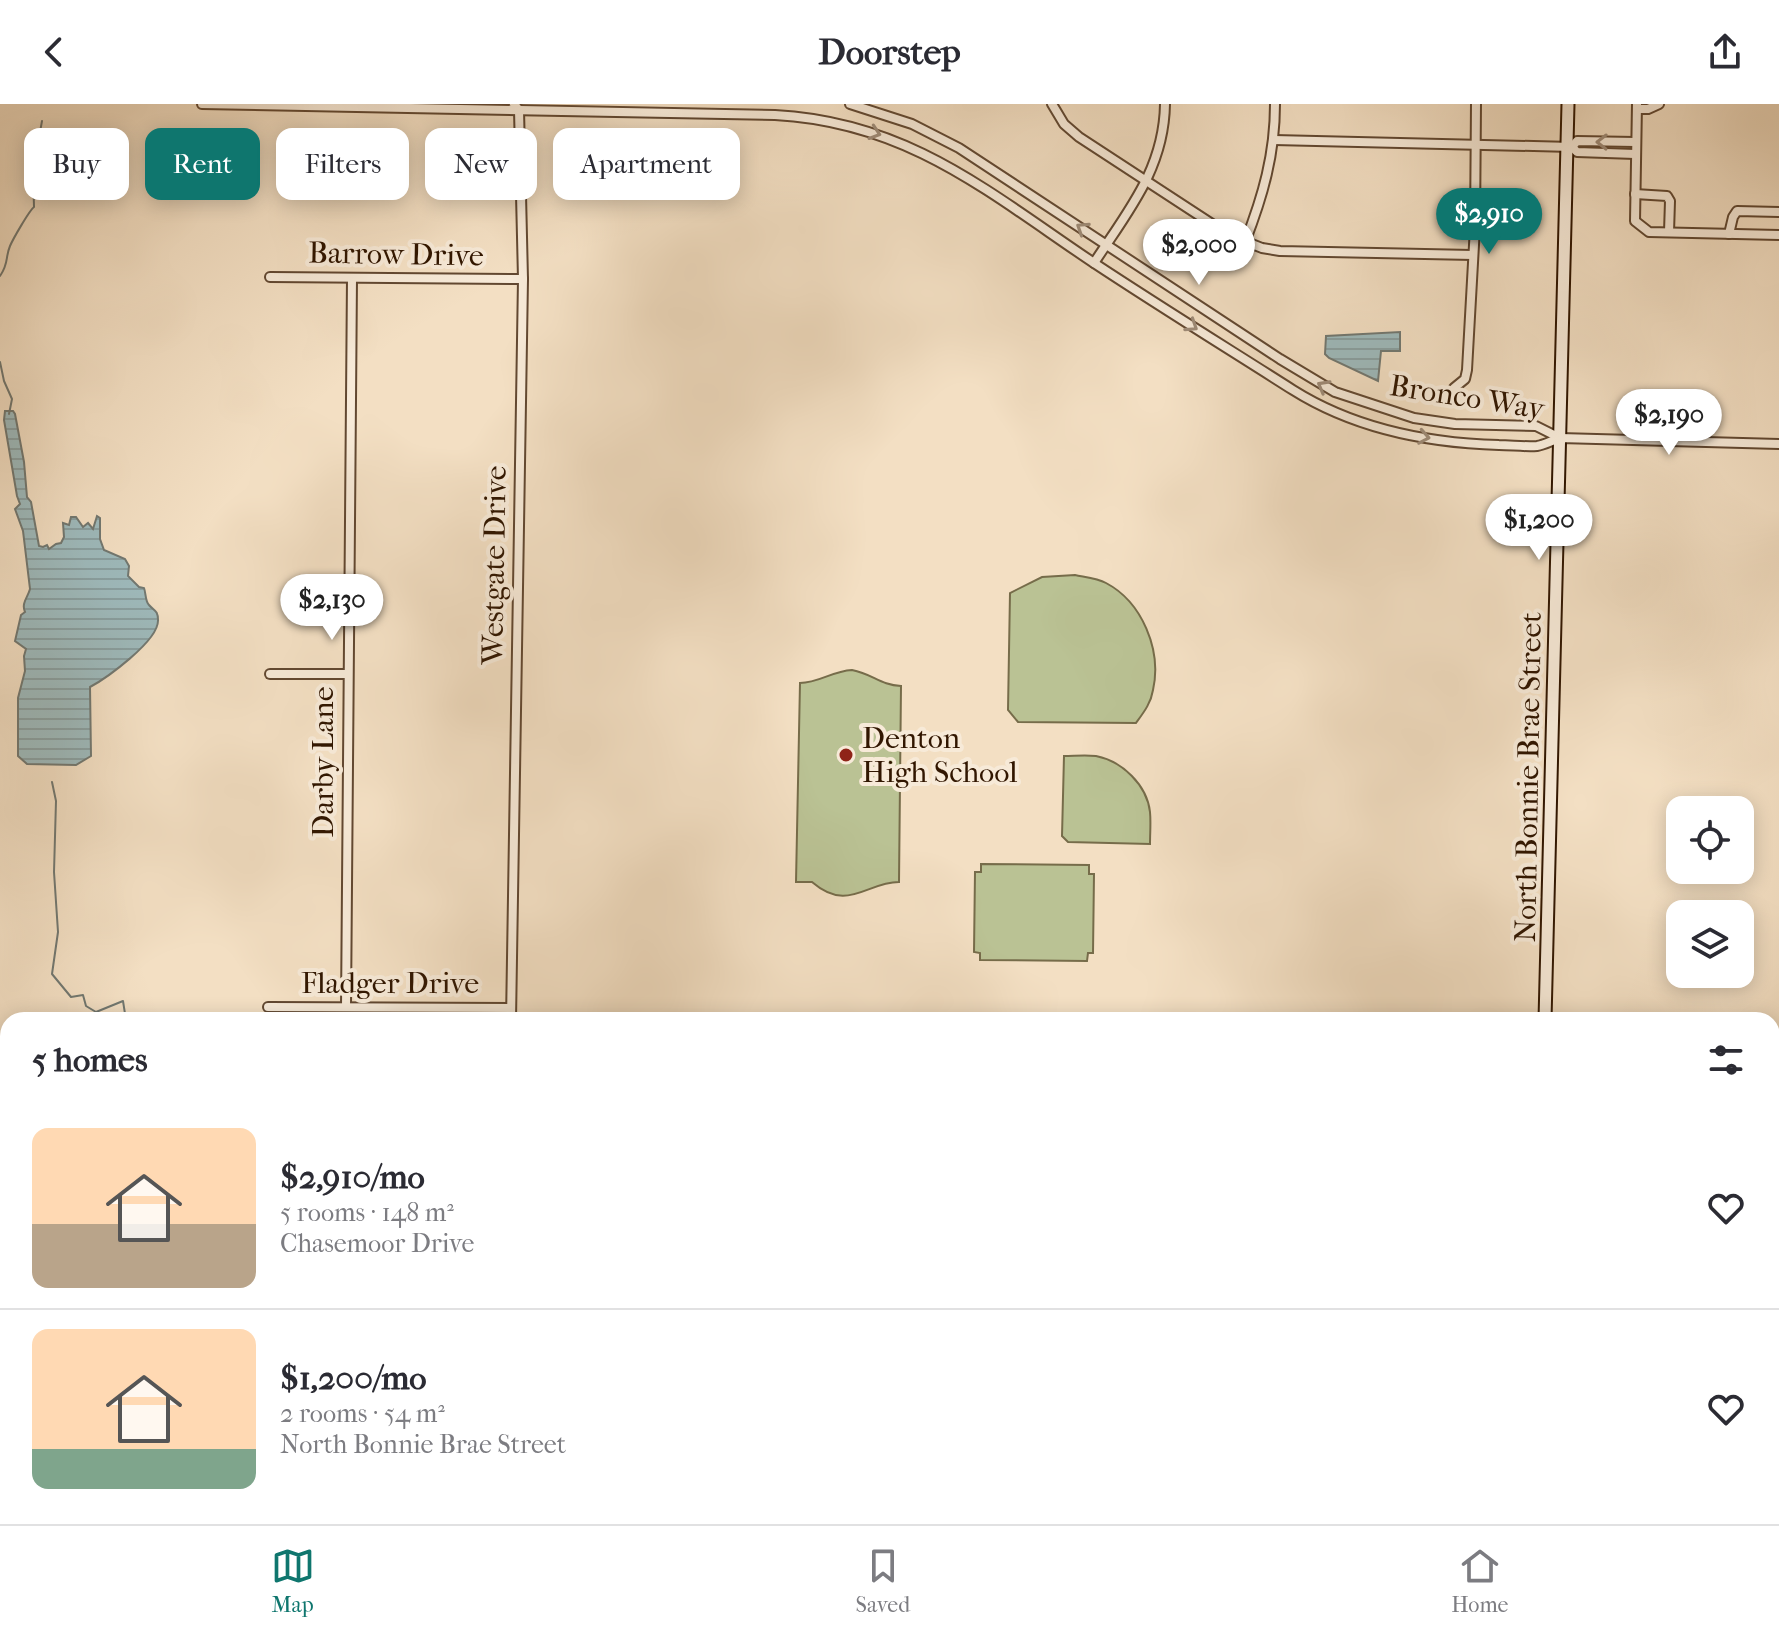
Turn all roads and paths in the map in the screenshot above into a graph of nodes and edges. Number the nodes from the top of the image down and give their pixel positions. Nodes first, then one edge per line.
1 (202, 104) edge
2 (850, 104) edge
3 (1052, 104) edge
4 (1165, 104) edge
5 (1275, 104) edge
6 (1476, 104) edge
7 (1568, 104) edge
8 (1659, 104) edge
9 (1637, 106) edge
10 (517, 107) edge
11 (594, 108) edge
12 (1274, 140) junction
13 (1635, 142) junction
14 (1476, 145) junction
15 (1570, 147) junction
16 (1635, 154) junction
17 (1146, 182) junction
18 (1635, 194) junction
19 (1779, 212) edge
20 (1669, 232) junction
21 (1729, 234) junction
22 (1779, 235) edge
23 (1245, 242) junction
24 (1106, 244) junction
25 (1473, 255) junction
26 (1094, 263) junction
27 (270, 277) dead end
28 (352, 278) junction
29 (523, 279) junction
30 (1454, 388) dead end
31 (1560, 438) junction
32 (1779, 444) edge
33 (270, 674) dead end
34 (348, 674) junction
35 (268, 1007) dead end
36 (346, 1007) junction
37 (511, 1008) junction
38 (511, 1012) edge
39 (1545, 1012) edge

1 - 10 street
24 -> 2 street, Bronco Way
3 - 17 street
4 - 17 street
5 - 12 street
6 - 14 street
7 - 15 main road, North Bonnie Brae Street
8 - 9 street
9 - 13 street
10 - 11 street, Bronco Way
10 - 29 street, Westgate Drive
11 -> 26 street, Bronco Way
12 - 14 street
12 - 23 street
13 -> 15 street
13 - 16 street
14 - 15 street
14 - 25 street
15 - 16 street
15 - 31 main road, North Bonnie Brae Street
16 - 18 street
17 - 23 street
17 - 24 street
18 - 20 street
18 - 20 street
19 - 21 street
20 - 21 street
21 - 22 street
23 - 25 street
24 - 26 street
31 -> 24 street, Bronco Way
25 - 30 street
26 -> 31 street, Bronco Way
27 - 28 street, Barrow Drive
28 - 29 street, Barrow Drive
28 - 34 street, Darby Lane
29 - 37 street, Westgate Drive
31 - 32 street
31 - 39 main road, North Bonnie Brae Street
33 - 34 street
34 - 36 street, Darby Lane
35 - 36 street, Fladger Drive
36 - 37 street, Fladger Drive
37 - 38 street, Westgate Drive

